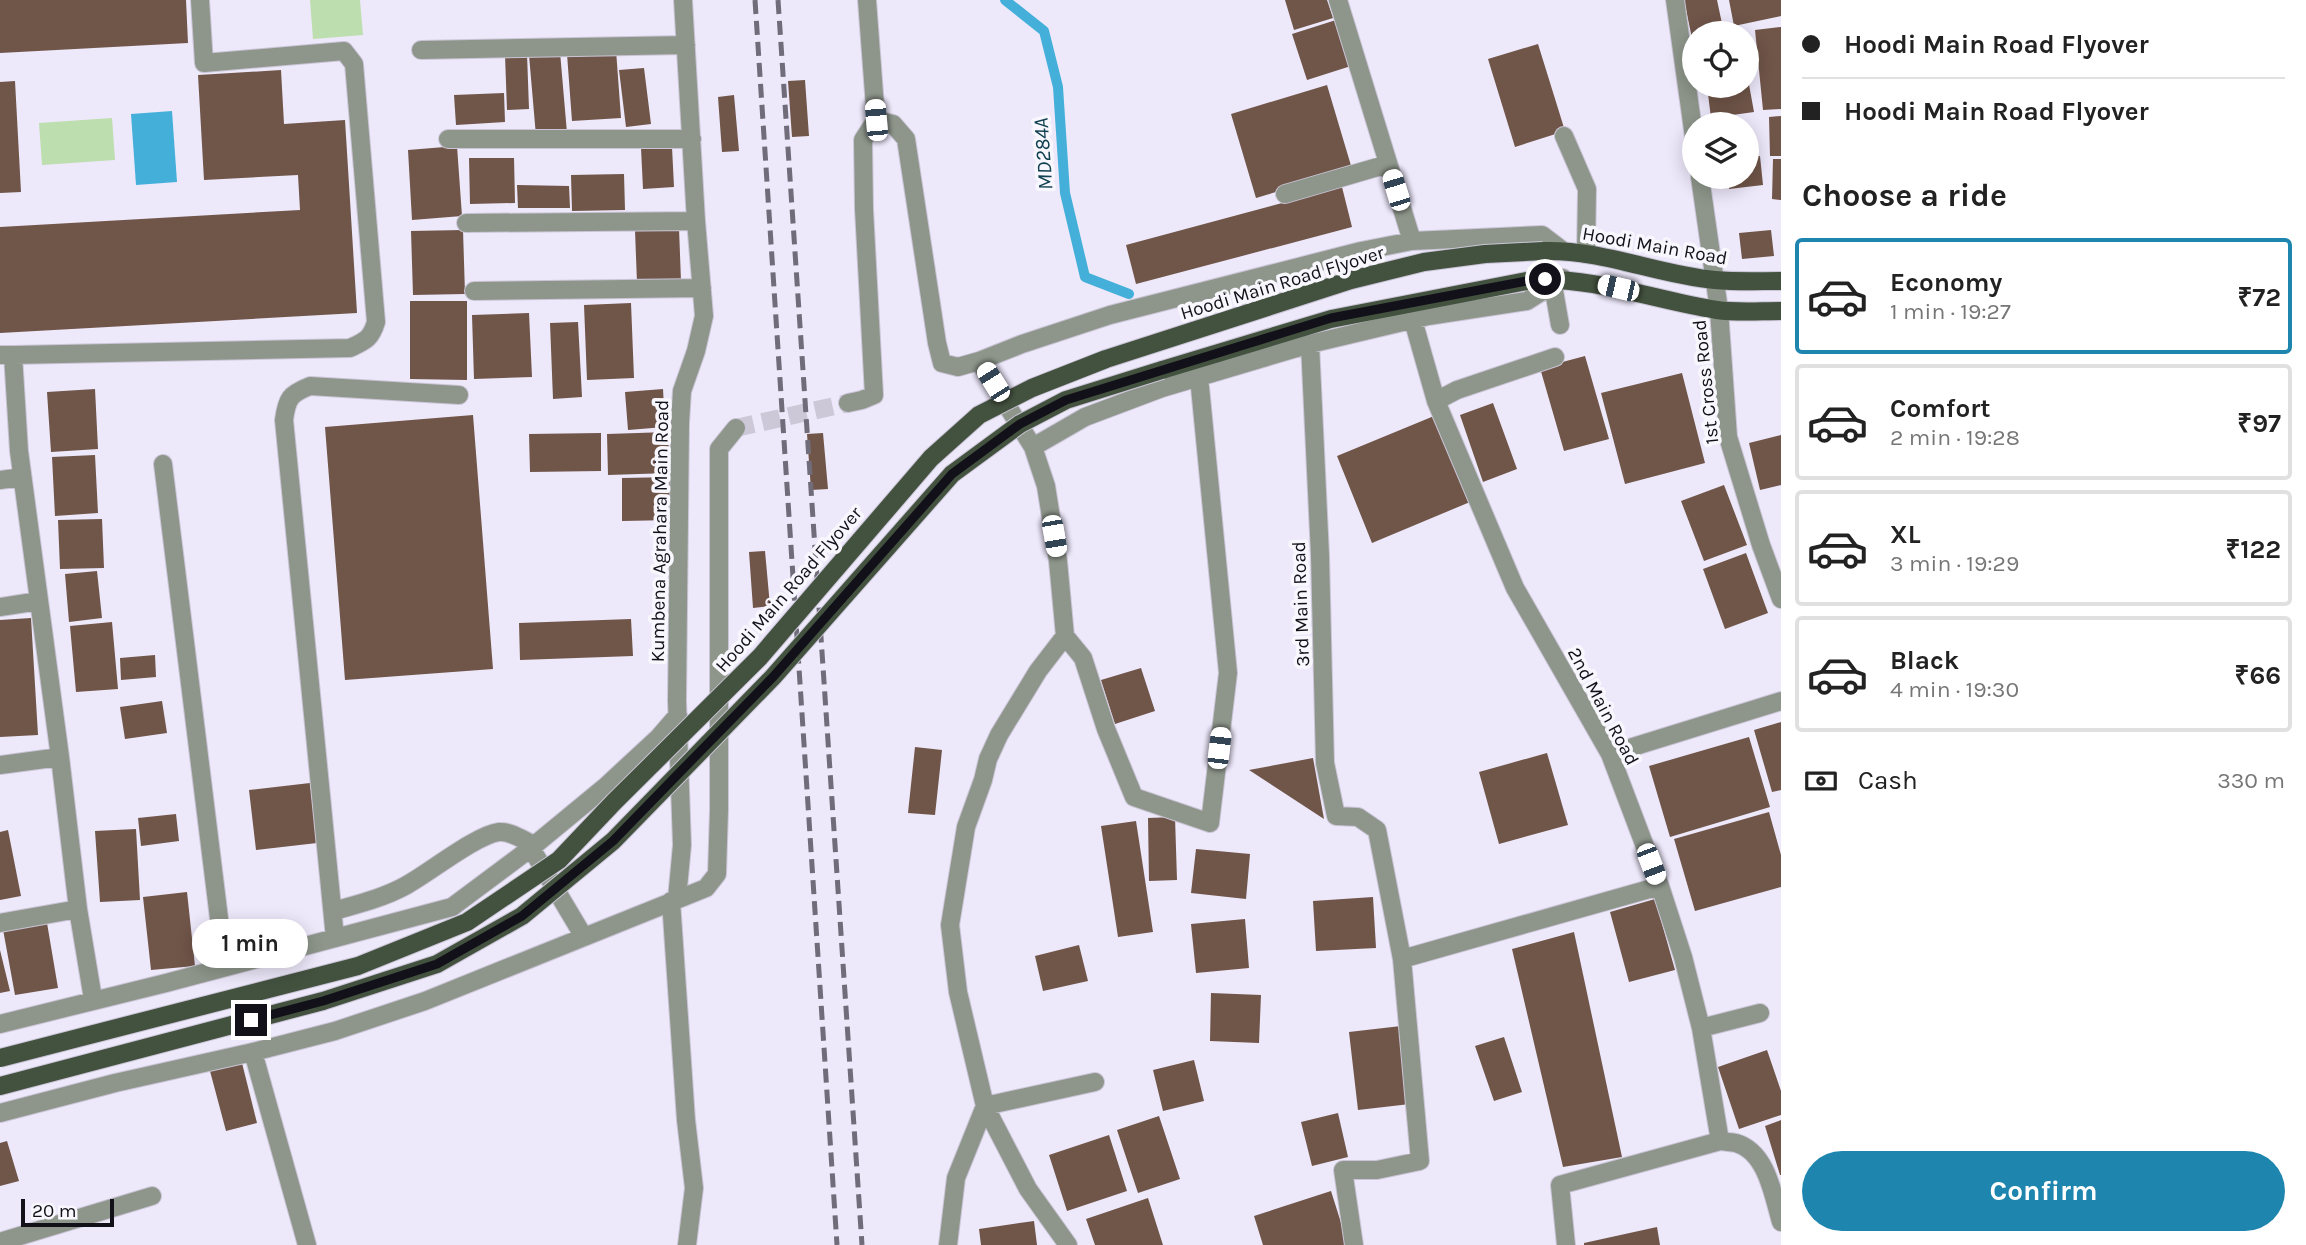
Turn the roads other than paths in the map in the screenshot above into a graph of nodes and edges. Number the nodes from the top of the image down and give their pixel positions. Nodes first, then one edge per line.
1 (200, 0) edge
2 (683, 0) edge
3 (867, 0) edge
4 (1338, 0) edge
5 (1675, 0) edge
6 (686, 45) junction
7 (421, 50) dead end
8 (1691, 112) edge
9 (876, 120) junction
10 (1564, 136) dead end
11 (448, 139) dead end
12 (692, 139) junction
13 (1388, 164) junction
14 (1702, 189) edge
15 (1285, 194) dead end
16 (696, 221) junction
17 (466, 223) dead end
18 (1412, 241) junction
19 (1563, 251) junction
20 (1587, 254) junction
21 (1714, 280) junction
22 (1553, 281) junction
23 (1781, 281) edge
24 (702, 288) junction
25 (474, 291) dead end
26 (1719, 310) junction
27 (1781, 311) edge
28 (1413, 320) junction
29 (1560, 326) dead end
30 (1310, 344) junction
31 (6, 355) edge
32 (1555, 356) dead end
33 (979, 361) junction
34 (1199, 377) junction
35 (459, 395) dead end
36 (1436, 401) junction
37 (848, 403) tunnel mouth
38 (736, 428) dead end
39 (1033, 447) junction
40 (163, 464) dead end
41 (22, 477) junction
42 (0, 480) edge
43 (1781, 599) edge
44 (39, 601) junction
45 (0, 607) edge
46 (1065, 636) junction
47 (1781, 701) edge
48 (678, 715) junction
49 (1610, 754) junction
50 (60, 757) junction
51 (0, 765) edge
52 (533, 846) junction
53 (1660, 886) junction
54 (674, 900) junction
55 (78, 909) junction
56 (334, 911) junction
57 (0, 923) edge
58 (584, 937) junction
59 (335, 938) junction
60 (1402, 959) junction
61 (225, 967) junction
62 (93, 999) junction
63 (1760, 1013) dead end
64 (0, 1024) edge
65 (1701, 1028) junction
66 (253, 1052) junction
67 (0, 1058) edge
68 (1095, 1082) dead end
69 (0, 1086) edge
70 (985, 1106) junction
71 (0, 1113) edge
72 (1720, 1141) junction
73 (152, 1196) dead end
74 (1781, 1222) edge
75 (0, 1242) edge
76 (307, 1245) edge
77 (687, 1245) edge
78 (948, 1245) edge
79 (1068, 1245) edge
80 (1354, 1245) edge
81 (1566, 1245) edge

1 - 31 street
2 - 6 street, Kumbena Agrahara Main Road
3 - 9 street
4 - 13 street
5 - 8 street
6 - 7 street
6 - 12 street, Kumbena Agrahara Main Road
9 - 33 street
9 - 37 street
10 - 20 street
11 - 12 street
12 - 16 street, Kumbena Agrahara Main Road
13 - 15 street
13 - 18 street
14 - 21 street, 1st Cross Road
16 - 17 street
16 - 24 street, Kumbena Agrahara Main Road
18 - 19 street
18 - 33 street
19 - 20 main road, Hoodi Main Road
19 - 67 main road, Hoodi Main Road Flyover, bridge
20 - 21 main road, Hoodi Main Road
21 - 23 main road, Hoodi Main Road
21 - 26 street, 1st Cross Road
22 - 26 main road
22 - 28 street
22 - 29 street
22 - 69 main road, bridge
24 - 25 street
24 - 48 street, Kumbena Agrahara Main Road
26 - 27 main road
26 - 43 street, 1st Cross Road
28 - 30 street
28 - 36 street, 2nd Main Road
30 - 34 street
30 - 60 street, 3rd Main Road
31 - 41 street
32 - 36 street
33 - 39 street
34 - 39 street
34 - 46 street
35 - 56 street
36 - 49 street, 2nd Main Road
38 - 54 street
39 - 46 street
40 - 61 street
41 - 42 street
41 - 44 street
44 - 45 street
44 - 50 street
46 - 70 street
47 - 49 street
48 - 52 street
48 - 54 street, Kumbena Agrahara Main Road
49 - 53 street, 2nd Main Road
50 - 51 street
50 - 55 street
52 - 56 street
52 - 58 street
52 - 59 street
53 - 60 street
53 - 65 street, 2nd Main Road
54 - 58 street
54 - 77 street, Kumbena Agrahara Main Road
55 - 57 street
55 - 62 street
56 - 59 street
58 - 66 street
59 - 61 street
60 - 80 street
61 - 62 street
62 - 64 street
63 - 65 street
65 - 72 street, 2nd Main Road
66 - 71 street
66 - 76 street
68 - 70 street
70 - 78 street
70 - 79 street
72 - 74 street
72 - 81 street
73 - 75 street

